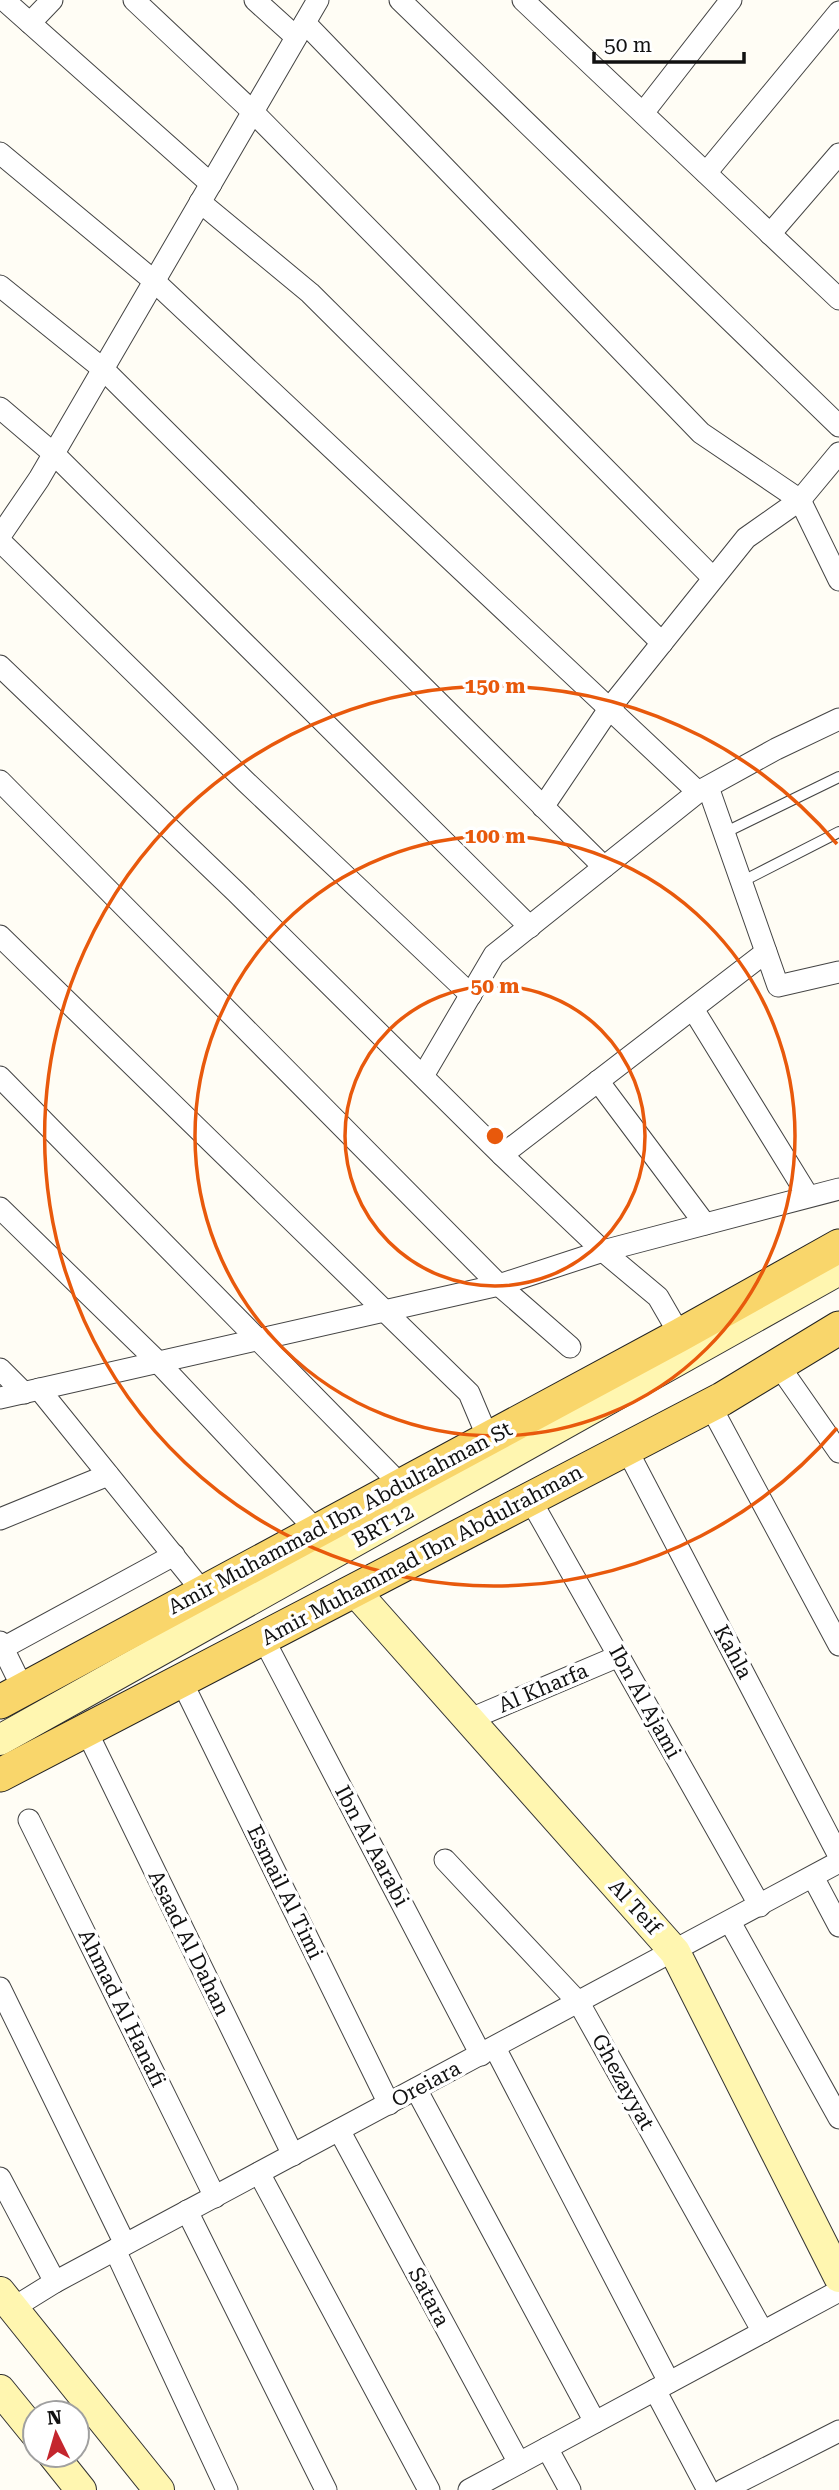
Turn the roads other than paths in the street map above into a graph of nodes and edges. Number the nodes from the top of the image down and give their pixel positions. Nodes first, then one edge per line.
1 (4, 0) edge
2 (52, 0) edge
3 (134, 0) edge
4 (255, 0) edge
5 (318, 0) edge
6 (400, 0) edge
7 (523, 0) edge
8 (731, 0) edge
9 (839, 12) edge
10 (30, 23) junction
11 (300, 30) junction
12 (253, 112) junction
13 (643, 113) junction
14 (0, 153) edge
15 (836, 162) edge
16 (706, 173) junction
17 (205, 193) junction
18 (770, 234) junction
19 (154, 281) junction
20 (0, 286) edge
21 (839, 299) edge
22 (103, 369) junction
23 (0, 408) edge
24 (839, 426) edge
25 (839, 453) edge
26 (54, 454) junction
27 (800, 500) junction
28 (0, 539) edge
29 (713, 578) junction
30 (839, 580) edge
31 (662, 643) junction
32 (0, 666) edge
33 (609, 709) junction
34 (839, 719) edge
35 (839, 777) edge
36 (0, 781) edge
37 (703, 790) junction
38 (543, 807) junction
39 (839, 832) edge
40 (724, 833) junction
41 (604, 867) junction
42 (741, 883) junction
43 (530, 927) junction
44 (0, 936) edge
45 (766, 952) junction
46 (839, 972) edge
47 (471, 995) junction
48 (693, 1009) junction
49 (423, 1076) junction
50 (0, 1077) edge
51 (598, 1081) junction
52 (502, 1155) junction
53 (839, 1189) edge
54 (808, 1196) junction
55 (0, 1208) edge
56 (705, 1224) junction
57 (839, 1246) edge
58 (603, 1251) junction
59 (839, 1270) edge
60 (499, 1284) junction
61 (383, 1310) junction
62 (839, 1328) edge
63 (680, 1335) junction
64 (259, 1339) junction
65 (570, 1347) dead end
66 (158, 1362) junction
67 (777, 1363) junction
68 (0, 1369) edge
69 (32, 1391) junction
70 (0, 1398) edge
71 (710, 1405) junction
72 (488, 1438) junction
73 (626, 1448) junction
74 (839, 1452) edge
75 (108, 1475) junction
76 (401, 1485) junction
77 (530, 1499) junction
78 (0, 1519) edge
79 (317, 1531) junction
80 (174, 1555) junction
81 (354, 1590) junction
82 (203, 1592) junction
83 (263, 1638) junction
84 (1, 1645) edge
85 (839, 1645) edge
86 (619, 1656) junction
87 (181, 1680) junction
88 (12, 1695) edge
89 (468, 1720) junction
90 (86, 1730) junction
91 (0, 1740) edge
92 (0, 1775) edge
93 (29, 1820) dead end
94 (839, 1856) edge
95 (445, 1860) dead end
96 (839, 1862) edge
97 (813, 1877) junction
98 (760, 1906) junction
99 (730, 1922) junction
100 (839, 1926) edge
101 (675, 1952) junction
102 (0, 1988) edge
103 (579, 2003) junction
104 (488, 2051) junction
105 (416, 2090) junction
106 (389, 2104) junction
107 (839, 2118) edge
108 (339, 2130) junction
109 (293, 2155) junction
110 (259, 2173) junction
111 (0, 2178) edge
112 (215, 2197) junction
113 (187, 2211) junction
114 (120, 2247) junction
115 (839, 2277) edge
116 (55, 2282) junction
117 (839, 2291) edge
118 (6, 2300) edge
119 (763, 2332) junction
120 (662, 2386) junction
121 (0, 2390) edge
122 (21, 2416) edge
123 (595, 2422) junction
124 (839, 2431) edge
125 (547, 2448) junction
126 (519, 2463) junction
127 (64, 2469) edge
128 (81, 2490) edge
129 (159, 2490) edge
130 (227, 2490) edge
131 (326, 2490) edge
132 (429, 2490) edge
133 (468, 2490) edge
134 (570, 2490) edge
135 (708, 2490) edge
136 (723, 2490) edge

1 - 10 street
2 - 10 street
3 - 12 street
4 - 11 street
5 - 11 street
6 - 24 street
7 - 13 street
8 - 13 street
9 - 16 street
10 - 17 street
11 - 12 street
11 - 27 street
12 - 17 street
12 - 29 street
13 - 16 street
14 - 19 street
15 - 18 street
16 - 18 street
17 - 19 street
17 - 31 street
18 - 21 street
19 - 22 street
19 - 33 street
20 - 22 street
22 - 26 street
22 - 38 street
23 - 26 street
25 - 27 street
26 - 28 street
26 - 43 street
27 - 29 street
27 - 30 street
28 - 47 street
29 - 31 street
31 - 33 street
32 - 49 street
33 - 37 street
33 - 38 street
34 - 37 street
35 - 40 lane
36 - 60 street
37 - 40 street
37 - 41 street
38 - 41 street
39 - 42 lane
40 - 42 street
41 - 43 street
42 - 45 street
43 - 47 street
44 - 61 street
45 - 46 street
45 - 48 street
47 - 49 street
48 - 51 street
48 - 54 street
49 - 52 street
50 - 64 street
51 - 52 street
51 - 56 street
52 - 58 street
53 - 54 street
54 - 56 street
55 - 66 street
56 - 58 street
57 - 63 main road, Amir Muhammad Ibn Abdulrahman St
58 - 60 street
58 - 63 street
59 - 91 main road, BRT12
60 - 61 street
60 - 65 street
61 - 64 street
61 - 72 street
62 - 67 main road, Amir Muhammad Ibn Abdulrahman
63 - 72 main road, Amir Muhammad Ibn Abdulrahman St
64 - 66 street
64 - 76 street
66 - 69 street
66 - 79 street
67 - 71 main road, Amir Muhammad Ibn Abdulrahman
67 - 74 street
68 - 69 street
69 - 70 street
69 - 75 street
71 - 73 main road, Amir Muhammad Ibn Abdulrahman
71 - 85 street
72 - 76 main road, Amir Muhammad Ibn Abdulrahman St
73 - 77 main road, Amir Muhammad Ibn Abdulrahman
73 - 94 street, Kahla
75 - 78 street
75 - 80 street
76 - 79 main road, Amir Muhammad Ibn Abdulrahman St
77 - 81 main road, Amir Muhammad Ibn Abdulrahman
77 - 86 street, Ibn Al Ajami
79 - 82 main road, Amir Muhammad Ibn Abdulrahman St
80 - 82 street
80 - 84 street
81 - 83 main road, Amir Muhammad Ibn Abdulrahman
81 - 89 main road, Al Teif
82 - 88 main road, Amir Muhammad Ibn Abdulrahman St
83 - 87 main road, Amir Muhammad Ibn Abdulrahman
83 - 104 street, Ibn Al Aarabi
84 - 88 street
86 - 89 street, Al Kharfa
86 - 98 street, Ibn Al Ajami
87 - 90 main road, Amir Muhammad Ibn Abdulrahman
87 - 106 street, Esmail Al Timi
89 - 101 main road, Al Teif
90 - 92 main road, Amir Muhammad Ibn Abdulrahman
90 - 109 street, Asaad Al Dahan
93 - 112 street, Ahmad Al Hanafi
95 - 103 street, Ghezayyat
96 - 97 street, Oreiara
97 - 98 street, Oreiara
97 - 100 street
98 - 99 street, Oreiara
99 - 101 street, Oreiara
99 - 107 street
101 - 103 street, Oreiara
101 - 115 main road, Al Teif
102 - 114 street
103 - 104 street, Oreiara
103 - 119 street, Ghezayyat
104 - 105 street, Oreiara
104 - 120 street, Ibn Al Aarabi
105 - 106 street, Oreiara
105 - 123 street
106 - 108 street, Oreiara
108 - 109 street, Oreiara
108 - 126 street, Satara
109 - 110 street, Oreiara
110 - 112 street, Oreiara
110 - 132 street
111 - 116 street
112 - 113 street, Oreiara
113 - 114 street, Oreiara
113 - 131 street
114 - 116 street, Oreiara
114 - 130 street
116 - 118 street, Oreiara
117 - 119 street
118 - 129 main road
119 - 120 street
120 - 123 street
120 - 135 street, Ibn Al Aarabi
121 - 122 main road
123 - 125 street
124 - 136 street
125 - 126 street
125 - 134 street
126 - 133 street
127 - 128 main road

